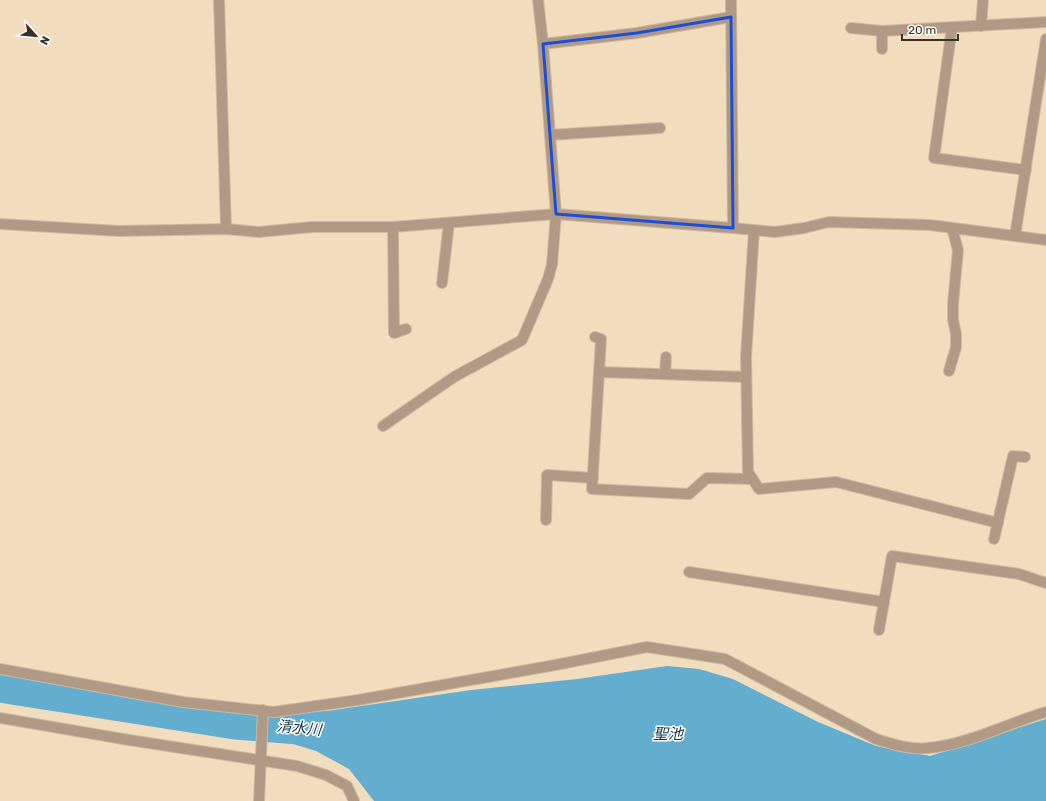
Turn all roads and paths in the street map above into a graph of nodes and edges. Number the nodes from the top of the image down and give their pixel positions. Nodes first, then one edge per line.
1 (219, 0) edge
2 (538, 0) edge
3 (731, 0) edge
4 (983, 0) edge
5 (732, 17) junction
6 (1046, 22) edge
7 (981, 26) junction
8 (952, 27) junction
9 (850, 28) dead end
10 (882, 31) junction
11 (1046, 40) edge
12 (543, 44) junction
13 (882, 49) dead end
14 (660, 128) dead end
15 (550, 135) junction
16 (1026, 170) junction
17 (556, 214) junction
18 (449, 223) junction
19 (0, 224) edge
20 (393, 227) junction
21 (733, 228) junction
22 (952, 228) junction
23 (226, 229) junction
24 (754, 230) junction
25 (1016, 236) junction
26 (1046, 240) edge
27 (442, 283) dead end
28 (406, 329) dead end
29 (595, 337) dead end
30 (666, 357) dead end
31 (949, 371) dead end
32 (599, 372) junction
33 (665, 374) junction
34 (746, 377) junction
35 (383, 426) dead end
36 (1025, 457) dead end
37 (593, 478) junction
38 (752, 479) junction
39 (546, 520) dead end
40 (998, 523) junction
41 (994, 539) dead end
42 (689, 572) dead end
43 (1046, 583) edge
44 (884, 602) junction
45 (879, 630) dead end
46 (0, 669) edge
47 (262, 710) junction
48 (1046, 712) edge
49 (0, 718) edge
50 (261, 760) junction
51 (259, 801) edge
52 (354, 801) edge

1 - 23 street
2 - 12 street
3 - 5 street
4 - 7 street
5 - 12 street
5 - 21 street
6 - 7 street
7 - 8 street
8 - 10 street
8 - 16 street
9 - 10 street
10 - 13 street
11 - 16 street
12 - 15 street
14 - 15 street
15 - 17 street
16 - 25 street
17 - 18 street
17 - 21 street
17 - 35 street
18 - 20 street
18 - 27 street
19 - 23 street
20 - 23 street
20 - 28 street
21 - 24 street
22 - 24 street
22 - 25 street
22 - 31 street
24 - 34 street
25 - 26 street
29 - 32 street
30 - 33 street
32 - 33 street
32 - 37 street
33 - 34 street
34 - 38 street
36 - 40 street
37 - 38 street
37 - 39 street
38 - 40 street
40 - 41 street
42 - 44 street
43 - 44 street
44 - 45 street
46 - 47 street
47 - 48 street
47 - 50 street
49 - 50 street
50 - 51 street
50 - 52 street

